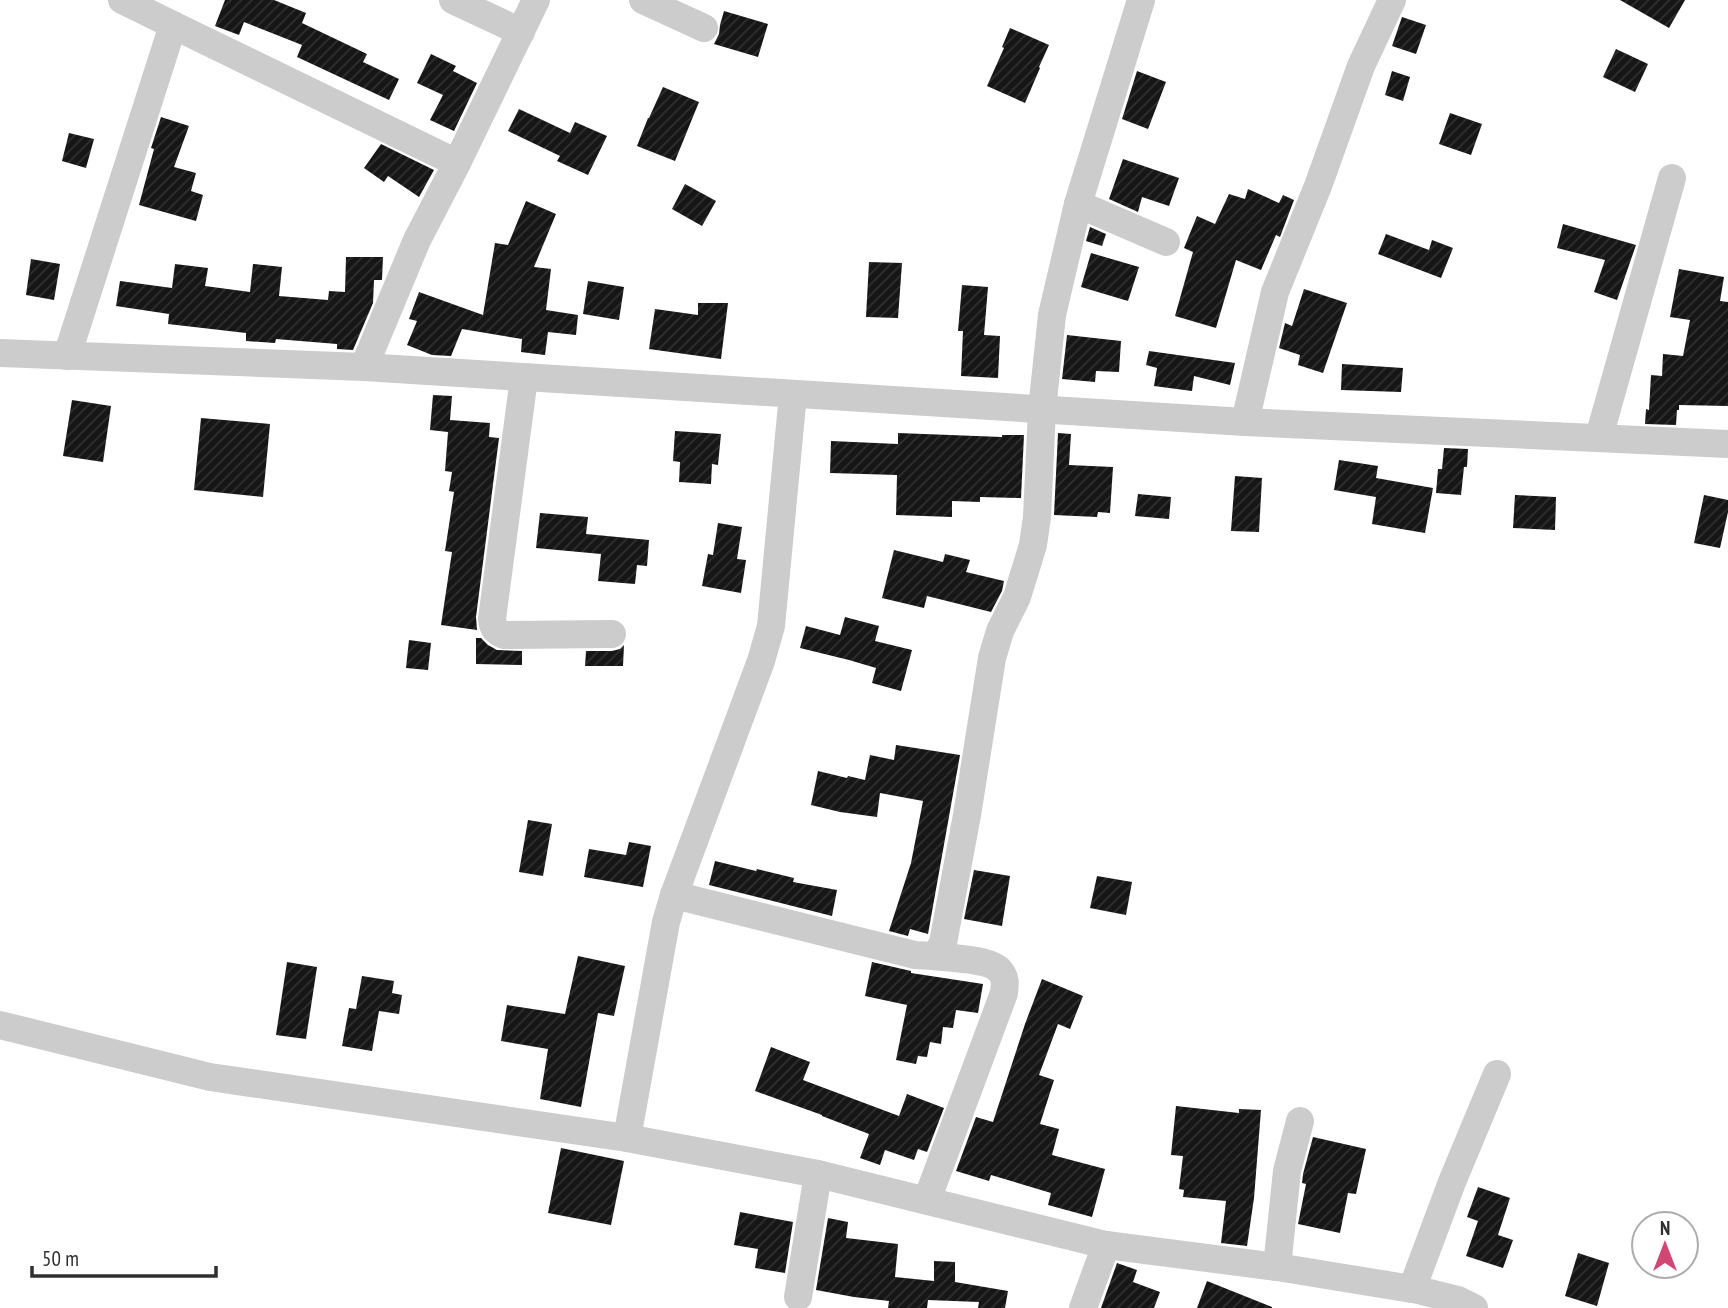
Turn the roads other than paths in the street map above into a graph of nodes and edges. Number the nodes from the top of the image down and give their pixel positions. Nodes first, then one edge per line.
1 (122, 0) edge
2 (453, 0) edge
3 (536, 0) edge
4 (643, 0) edge
5 (1140, 0) edge
6 (1392, 0) edge
7 (173, 25) junction
8 (704, 28) dead end
9 (520, 32) junction
10 (457, 163) junction
11 (1672, 178) dead end
12 (1077, 204) junction
13 (1166, 242) dead end
14 (0, 353) edge
15 (66, 356) junction
16 (364, 367) junction
17 (524, 378) junction
18 (793, 394) junction
19 (1042, 410) junction
20 (1244, 422) junction
21 (1600, 437) junction
22 (1728, 444) edge
23 (612, 634) dead end
24 (674, 895) junction
25 (933, 956) junction
26 (0, 1025) edge
27 (1497, 1074) dead end
28 (1300, 1121) dead end
29 (627, 1138) junction
30 (818, 1174) junction
31 (927, 1200) junction
32 (1106, 1245) junction
33 (1277, 1267) junction
34 (1412, 1289) junction
35 (798, 1297) dead end
36 (1083, 1308) edge
37 (1474, 1308) edge

1 - 7 street
2 - 9 street
3 - 9 street
4 - 8 street
5 - 12 street
6 - 20 street
7 - 10 street
7 - 15 street
9 - 10 street
10 - 16 street
11 - 21 street
12 - 13 street
12 - 19 street
14 - 15 street
15 - 16 street
16 - 17 street
17 - 18 street
17 - 23 street
18 - 19 street
18 - 24 street
19 - 20 street
19 - 25 street
20 - 21 street
21 - 22 street
24 - 25 street
24 - 29 street
25 - 31 street
26 - 29 street
27 - 34 street
28 - 33 street
29 - 30 street
30 - 31 street
30 - 35 street
31 - 32 street
32 - 33 street
32 - 36 street
33 - 34 street
34 - 37 street

